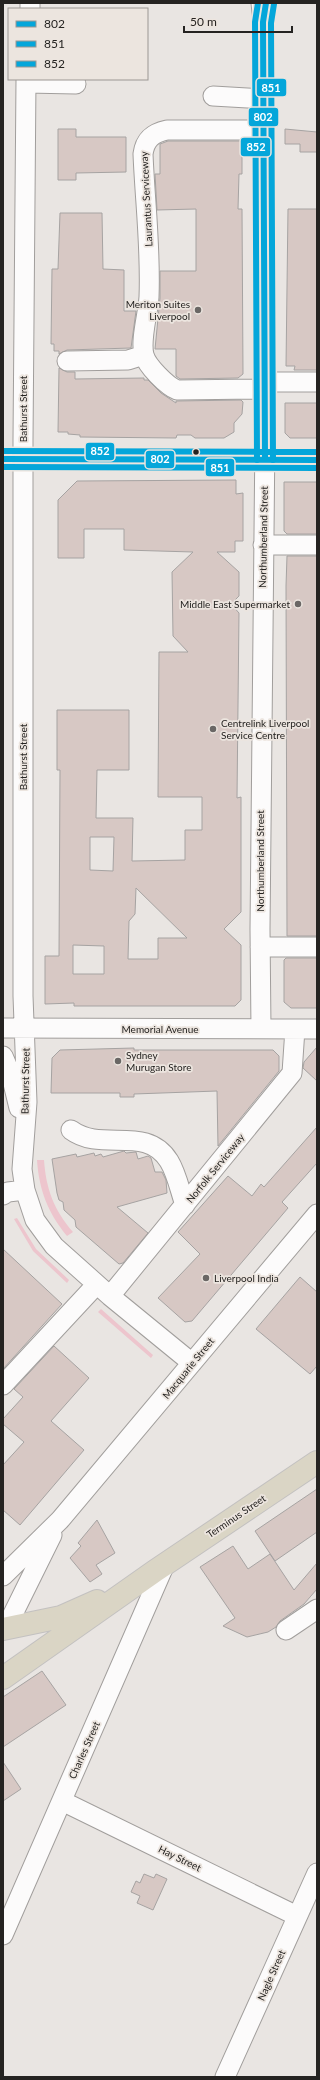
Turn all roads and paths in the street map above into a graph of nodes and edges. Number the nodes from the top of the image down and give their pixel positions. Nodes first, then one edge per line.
1 (261, 3) edge
2 (266, 3) edge
3 (264, 22) junction
4 (26, 81) edge
5 (76, 84) dead end
6 (213, 96) dead end
7 (263, 99) junction
8 (263, 130) junction
9 (144, 355) junction
10 (67, 361) dead end
11 (317, 382) edge
12 (264, 385) junction
13 (3, 459) edge
14 (23, 459) junction
15 (264, 460) junction
16 (317, 460) edge
17 (263, 545) junction
18 (317, 545) edge
19 (260, 947) junction
20 (317, 947) edge
21 (3, 1028) edge
22 (25, 1028) junction
23 (261, 1029) junction
24 (295, 1029) junction
25 (317, 1029) edge
26 (3, 1056) edge
27 (24, 1129) junction
28 (71, 1130) dead end
29 (25, 1190) junction
30 (3, 1195) edge
31 (184, 1205) junction
32 (317, 1215) edge
33 (103, 1290) junction
34 (192, 1363) junction
35 (3, 1385) edge
36 (317, 1462) edge
37 (60, 1520) junction
38 (160, 1567) junction
39 (3, 1576) edge
40 (317, 1609) edge
41 (4, 1630) edge
42 (286, 1630) dead end
43 (3, 1678) edge
44 (62, 1801) junction
45 (317, 1873) edge
46 (297, 1916) junction
47 (3, 1936) edge
48 (225, 2077) edge

1 - 3 street, Northumberland Street
2 - 3 street, Northumberland Street
3 - 7 street, Northumberland Street
4 - 5 street
4 - 14 street, Bathurst Street
6 - 7 street
7 - 8 street, Northumberland Street
8 - 9 street, Laurantus Serviceway
8 - 12 street, Northumberland Street
9 - 10 street
9 - 12 street
11 - 12 street
12 - 15 street, Northumberland Street
13 - 14 street
14 - 15 street
14 - 22 street, Bathurst Street
15 - 16 street
15 - 17 street, Northumberland Street
17 - 18 street
17 - 19 street, Northumberland Street
19 - 20 street
19 - 23 street, Northumberland Street
21 - 22 street, Memorial Avenue
22 - 23 street, Memorial Avenue
22 - 27 street, Bathurst Street
23 - 24 street, Memorial Avenue
24 - 25 street, Memorial Avenue
24 - 31 street, Norfolk Serviceway
26 - 27 street
27 - 29 street, Bathurst Street
28 - 31 street
29 - 30 street
29 - 33 street, Bathurst Street
31 - 33 street, Norfolk Serviceway
32 - 34 street, Macquarie Street
33 - 34 street, Bathurst Street
33 - 35 street, Norfolk Serviceway
34 - 37 street, Macquarie Street
36 - 38 highway, Terminus Street
37 - 39 street, Macquarie Street
37 - 41 street, Macquarie Street
38 - 41 highway, Terminus Street
38 - 43 highway, Terminus Street
38 - 44 street, Charles Street
40 - 42 street
44 - 46 street, Hay Street
44 - 47 street, Charles Street
45 - 46 street, Nagle Street
46 - 48 street, Nagle Street

